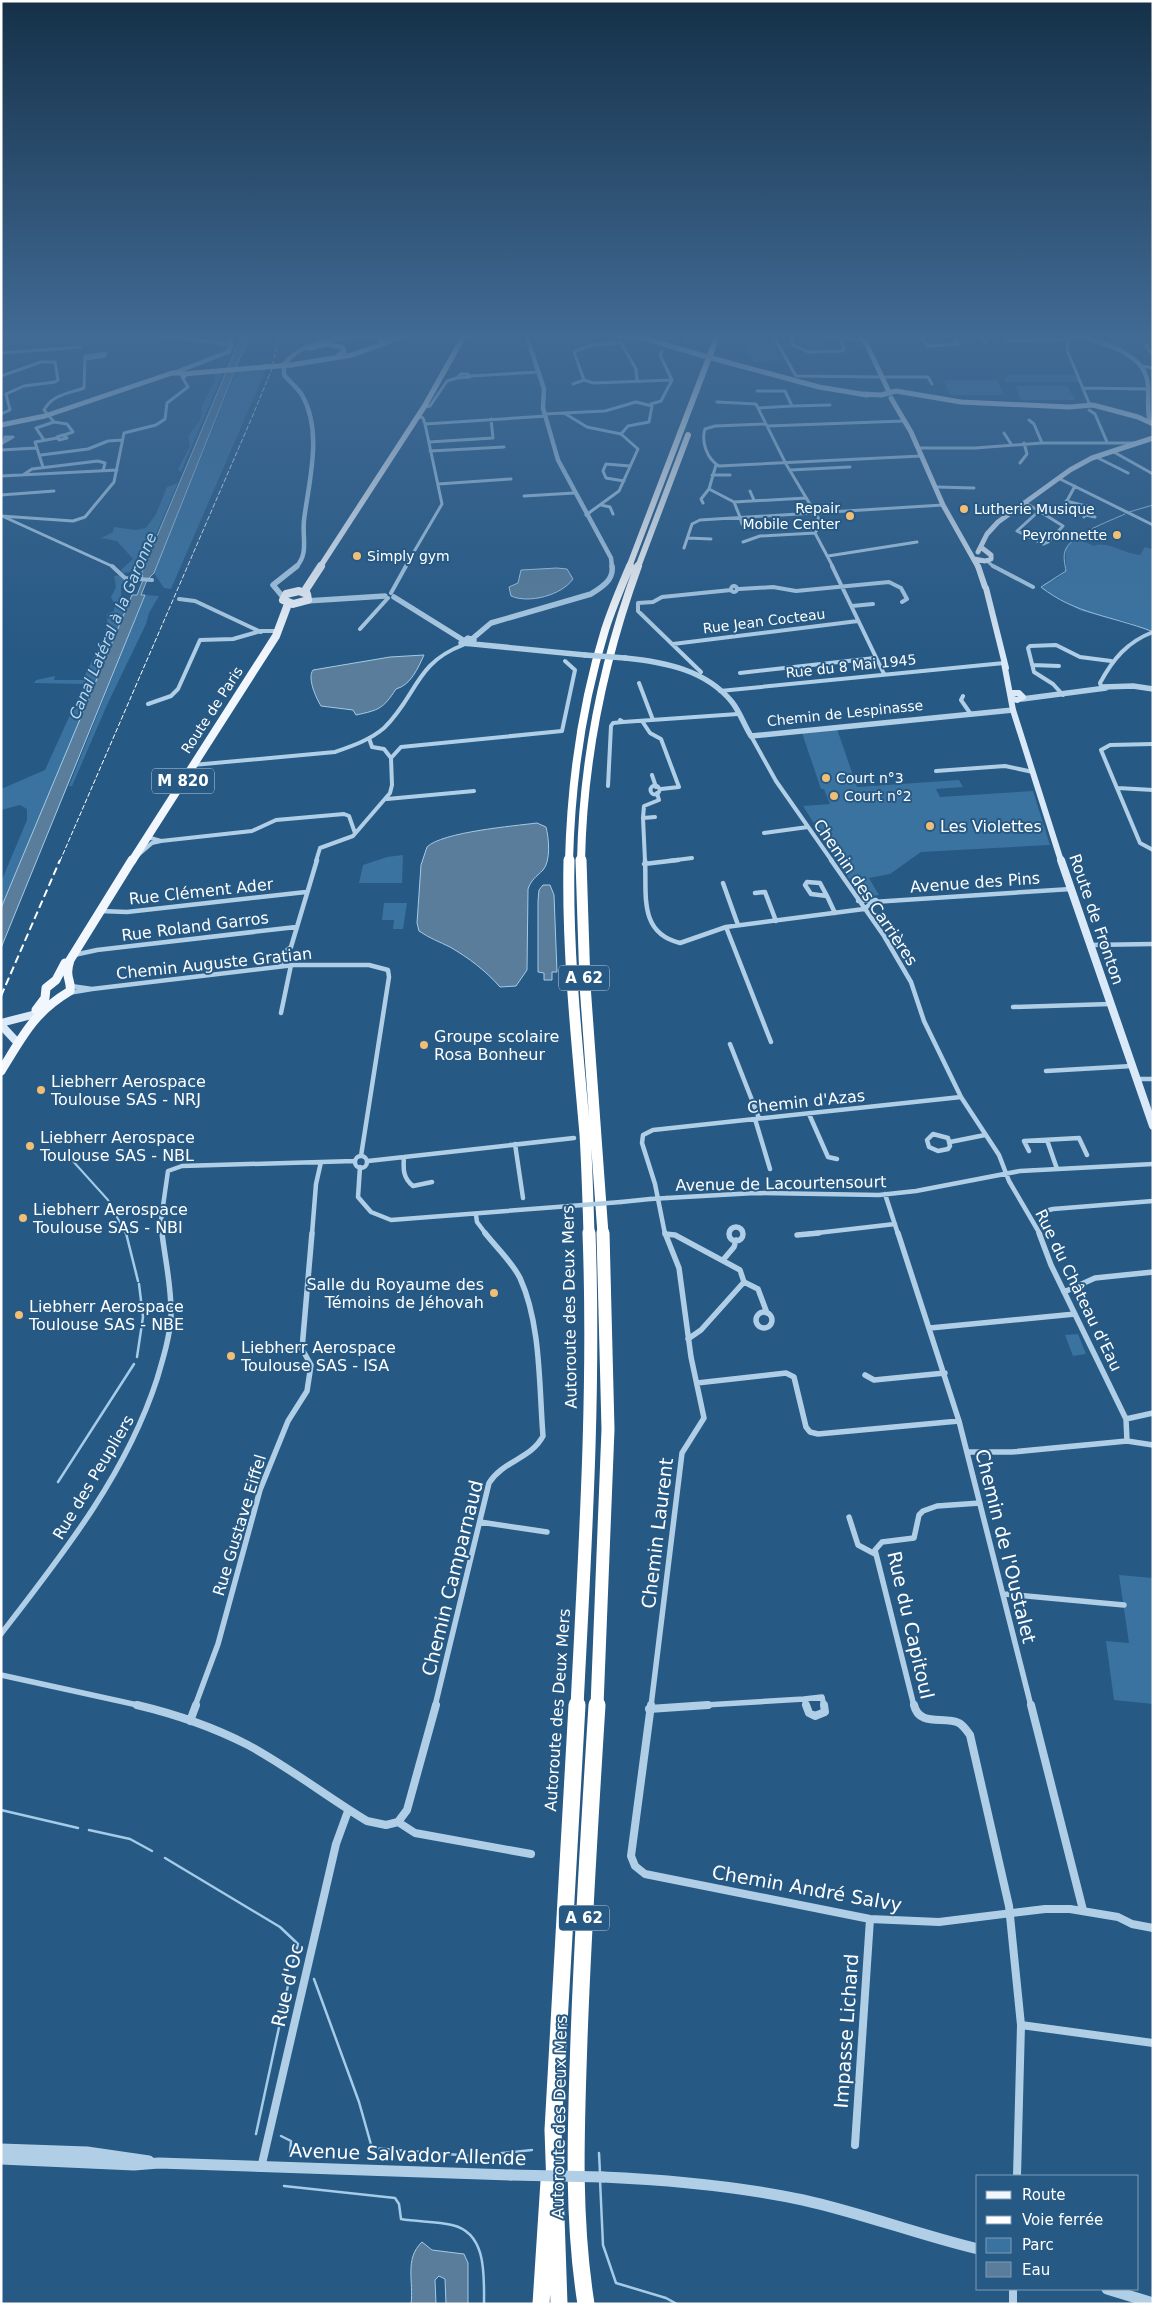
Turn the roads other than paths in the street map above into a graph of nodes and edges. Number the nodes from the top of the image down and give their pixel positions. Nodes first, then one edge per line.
1 (37, 442) edge
2 (107, 442) edge
3 (122, 442) edge
4 (310, 442) edge
5 (402, 442) edge
6 (429, 442) joint
7 (436, 442) edge
8 (553, 442) edge
9 (630, 442) edge
10 (677, 442) edge
11 (685, 442) edge
12 (703, 442) edge
13 (776, 442) edge
14 (915, 442) edge
15 (1010, 442) edge
16 (1107, 442) joint
17 (1142, 442) edge
18 (1024, 443) junction
19 (1042, 443) joint
20 (1137, 443) junction
21 (1012, 444) junction
22 (504, 447) dead end
23 (36, 448) junction
24 (918, 448) junction
25 (1, 450) edge
26 (430, 451) junction
27 (1112, 451) junction
28 (41, 455) junction
29 (921, 456) junction
30 (1096, 457) junction
31 (786, 462) junction
32 (1020, 463) dead end
33 (716, 465) junction
34 (630, 466) junction
35 (43, 467) junction
36 (850, 467) dead end
37 (117, 470) junction
38 (790, 470) junction
39 (103, 471) junction
40 (1128, 473) dead end
41 (712, 474) junction
42 (1153, 474) edge
43 (23, 475) junction
44 (730, 475) dead end
45 (1, 476) edge
46 (1058, 478) junction
47 (511, 479) dead end
48 (624, 481) junction
49 (438, 484) junction
50 (1075, 486) junction
51 (937, 488) junction
52 (974, 488) dead end
53 (710, 490) junction
54 (1081, 490) junction
55 (54, 491) dead end
56 (750, 491) dead end
57 (1072, 492) junction
58 (574, 493) junction
59 (1, 494) edge
60 (524, 496) dead end
61 (806, 498) junction
62 (754, 500) junction
63 (1066, 501) junction
64 (734, 502) junction
65 (703, 503) dead end
66 (1022, 503) junction
67 (580, 504) junction
68 (601, 504) junction
69 (943, 505) junction
70 (597, 508) junction
71 (1039, 511) junction
72 (613, 514) dead end
73 (816, 514) junction
74 (586, 515) junction
75 (1, 516) edge
76 (1084, 516) junction
77 (740, 517) junction
78 (1095, 517) dead end
79 (1153, 525) edge
80 (747, 526) dead end
81 (815, 533) junction
82 (688, 538) junction
83 (711, 539) dead end
84 (743, 542) dead end
85 (917, 542) dead end
86 (965, 545) joint
87 (684, 548) dead end
88 (978, 553) junction
89 (828, 556) junction
90 (985, 561) junction
91 (320, 567) junction
92 (152, 580) dead end
93 (843, 586) junction
94 (986, 587) junction
95 (1033, 587) dead end
96 (276, 590) junction
97 (293, 592) junction
98 (389, 596) junction
99 (283, 597) junction
100 (307, 597) junction
101 (178, 599) dead end
102 (902, 602) dead end
103 (288, 604) junction
104 (298, 604) junction
105 (873, 604) dead end
106 (852, 606) junction
107 (858, 621) junction
108 (278, 629) junction
109 (360, 629) dead end
110 (259, 632) junction
111 (1153, 632) edge
112 (472, 641) junction
113 (463, 642) junction
114 (673, 644) junction
115 (874, 658) junction
116 (565, 661) dead end
117 (1111, 661) junction
118 (1004, 663) junction
119 (694, 664) junction
120 (1032, 665) junction
121 (1059, 666) dead end
122 (686, 668) junction
123 (701, 672) dead end
124 (740, 673) dead end
125 (884, 674) junction
126 (639, 683) dead end
127 (1102, 688) junction
128 (1153, 689) edge
129 (720, 691) junction
130 (1062, 695) junction
131 (963, 696) dead end
132 (1017, 696) junction
133 (148, 704) dead end
134 (1013, 710) junction
135 (970, 713) junction
136 (738, 714) junction
137 (654, 720) junction
138 (1018, 720) junction
139 (642, 721) junction
140 (751, 736) junction
141 (369, 738) junction
142 (1153, 744) edge
143 (391, 758) junction
144 (193, 765) junction
145 (1032, 769) junction
146 (936, 771) dead end
147 (652, 775) dead end
148 (608, 786) dead end
149 (659, 788) junction
150 (1118, 788) junction
151 (1153, 790) edge
152 (474, 791) dead end
153 (657, 793) junction
154 (387, 799) junction
155 (655, 817) dead end
156 (643, 818) junction
157 (808, 827) junction
158 (355, 833) junction
159 (764, 833) dead end
160 (147, 837) junction
161 (161, 841) junction
162 (1153, 850) edge
163 (133, 858) junction
164 (692, 858) dead end
165 (644, 864) junction
166 (723, 883) dead end
167 (1071, 889) junction
168 (306, 892) junction
169 (755, 893) dead end
170 (827, 896) junction
171 (858, 901) junction
172 (881, 901) junction
173 (864, 909) junction
174 (100, 910) junction
175 (835, 913) junction
176 (776, 921) junction
177 (738, 925) junction
178 (296, 927) junction
179 (726, 927) junction
180 (84, 935) junction
181 (1153, 944) edge
182 (1088, 945) junction
183 (79, 946) junction
184 (97, 950) junction
185 (74, 955) junction
186 (281, 965) junction
187 (291, 965) junction
188 (52, 983) junction
189 (68, 987) junction
190 (92, 990) junction
191 (46, 995) junction
192 (58, 998) junction
193 (1110, 1004) junction
194 (1013, 1007) dead end
195 (281, 1013) dead end
196 (32, 1015) junction
197 (1, 1024) edge
198 (15, 1040) junction
199 (771, 1042) dead end
200 (730, 1044) dead end
201 (1132, 1066) junction
202 (2, 1069) edge
203 (1046, 1071) dead end
204 (1136, 1079) junction
205 (1153, 1079) edge
206 (962, 1097) junction
207 (809, 1114) junction
208 (757, 1119) junction
209 (1153, 1126) edge
210 (653, 1130) joint
211 (985, 1135) junction
212 (574, 1138) dead end
213 (1047, 1140) junction
214 (950, 1142) junction
215 (515, 1144) junction
216 (1029, 1151) dead end
217 (1086, 1155) dead end
218 (361, 1156) junction
219 (404, 1157) junction
220 (837, 1158) dead end
221 (354, 1161) junction
222 (368, 1161) junction
223 (321, 1162) junction
224 (1153, 1164) edge
225 (360, 1167) junction
226 (770, 1169) dead end
227 (1057, 1169) junction
228 (1007, 1173) junction
229 (432, 1182) dead end
230 (885, 1194) junction
231 (524, 1198) dead end
232 (1153, 1201) edge
233 (483, 1214) junction
234 (1047, 1214) dead end
235 (476, 1215) junction
236 (895, 1224) junction
237 (481, 1225) junction
238 (665, 1234) junction
239 (797, 1234) dead end
240 (736, 1240) dead end
241 (723, 1260) junction
242 (1153, 1272) edge
243 (744, 1282) junction
244 (1064, 1292) junction
245 (766, 1313) dead end
246 (1075, 1314) junction
247 (930, 1328) junction
248 (688, 1339) junction
249 (944, 1373) junction
250 (865, 1375) dead end
251 (697, 1383) junction
252 (1153, 1413) edge
253 (1126, 1419) junction
254 (959, 1421) junction
255 (1127, 1441) junction
256 (1153, 1445) edge
257 (967, 1452) junction
258 (980, 1503) junction
259 (849, 1517) dead end
260 (480, 1522) junction
261 (547, 1532) dead end
262 (876, 1554) junction
263 (1004, 1594) junction
264 (1124, 1605) dead end
265 (1, 1634) edge
266 (1, 1675) edge
267 (804, 1698) dead end
268 (649, 1709) junction
269 (190, 1721) junction
270 (348, 1810) junction
271 (398, 1822) junction
272 (530, 1854) dead end
273 (635, 1868) joint
274 (1083, 1910) junction
275 (1010, 1914) junction
276 (870, 1919) junction
277 (1153, 1928) edge
278 (1021, 2025) junction
279 (1153, 2043) edge
280 (553, 2130) junction
281 (855, 2145) dead end
282 (1, 2149) edge
283 (1, 2159) edge
284 (158, 2163) junction
285 (261, 2168) junction
286 (1017, 2175) edge
287 (976, 2248) edge
288 (1013, 2290) edge
289 (1109, 2290) edge
290 (1153, 2303) edge
291 (541, 2304) edge
292 (560, 2304) edge
293 (586, 2304) edge
294 (1012, 2304) edge

1 - 23 street
2 - 28 street
3 - 37 street
4 - 96 street
5 - 91 main road
6 - 7 street
6 - 26 street
8 - 58 street
9 - 34 street
10 - 280 highway, Autoroute des Deux Mers / A 62
11 - 293 highway, Autoroute des Deux Mers / A 62
12 - 33 street
13 - 31 street
14 - 24 main road
15 - 21 street
16 - 19 street
16 - 20 street
17 - 20 main road
18 - 19 street
18 - 21 street
18 - 32 street
20 - 27 main road
21 - 24 street
22 - 26 street
23 - 25 street
23 - 28 street
24 - 29 main road
26 - 49 street
27 - 30 main road
27 - 42 street
28 - 35 street
29 - 31 street
29 - 51 main road
30 - 40 street
30 - 46 main road
31 - 33 street
31 - 38 street
33 - 41 street
34 - 48 street
34 - 48 street
35 - 39 street
35 - 43 street
36 - 38 street
37 - 39 street
37 - 75 street
38 - 61 street
39 - 43 street
41 - 44 street
41 - 53 street
43 - 45 street
46 - 50 street
46 - 66 main road
47 - 49 street
48 - 68 street
49 - 98 street
50 - 54 street
50 - 57 street
51 - 52 street
51 - 69 main road
53 - 64 street
53 - 65 street
54 - 57 street
54 - 79 street
55 - 59 street
56 - 62 street
57 - 63 street
58 - 60 street
58 - 67 street
61 - 62 street
61 - 73 street
62 - 64 street
63 - 76 street
63 - 76 street
64 - 77 street
66 - 71 street
66 - 88 main road
67 - 70 street
67 - 74 street
68 - 70 street
68 - 72 street
69 - 73 street
69 - 86 main road
70 - 74 street
71 - 71 street
73 - 77 street
73 - 81 street
74 - 112 street
75 - 92 street
76 - 78 street
77 - 80 street
77 - 82 street
81 - 84 street
81 - 89 street
82 - 83 street
82 - 87 street
85 - 89 street
86 - 88 main road
88 - 90 main road
88 - 90 main road
88 - 94 main road
89 - 93 street
90 - 94 main road
90 - 95 street
91 - 97 main road
91 - 100 main road
93 - 102 street
93 - 106 street
93 - 114 street
94 - 118 main road
96 - 97 street
96 - 99 street
97 - 99 main road
97 - 100 main road
98 - 100 street
98 - 109 street
98 - 113 street
99 - 103 main road
100 - 104 main road
101 - 110 street
103 - 104 main road
103 - 108 main road, Route de Paris / M 820
104 - 108 main road, Route de Paris / M 820
105 - 106 street
106 - 107 street
107 - 114 street, Rue Jean Cocteau
107 - 115 street
108 - 110 street
108 - 110 street
108 - 144 main road, Route de Paris / M 820
110 - 133 street
111 - 117 street
112 - 113 street, Chemin de Lespinasse
112 - 122 street, Chemin de Lespinasse, bridge
113 - 141 street
114 - 119 street
115 - 124 street
115 - 125 street
116 - 143 street
117 - 120 street
117 - 127 street
118 - 125 street, Rue du 8 Mai 1945
118 - 132 main road
119 - 122 street
119 - 123 street
120 - 121 street
120 - 130 street
122 - 129 street, Chemin de Lespinasse
125 - 129 street, Rue du 8 Mai 1945
126 - 137 street
127 - 128 street
127 - 130 street
129 - 136 street, Chemin de Lespinasse
130 - 132 street
131 - 135 street
132 - 134 main road
132 - 138 main road
134 - 135 street, Chemin de Lespinasse
134 - 138 main road
135 - 140 street, Chemin de Lespinasse
136 - 137 street
136 - 140 street, Chemin de Lespinasse
137 - 139 street
138 - 145 main road, Route de Fronton
139 - 148 street
139 - 149 street
140 - 157 street, Chemin des Carrières
141 - 143 street
141 - 144 street
142 - 150 street
143 - 154 street
144 - 160 main road, Route de Paris / M 820
145 - 146 street
145 - 167 main road, Route de Fronton
147 - 149 street
149 - 153 street
149 - 153 street
150 - 151 street
150 - 162 street
152 - 154 street
153 - 156 street
154 - 158 street
155 - 156 street
156 - 165 street, Avenue des Pins
157 - 159 street
157 - 171 street, Chemin des Carrières
158 - 161 street
158 - 168 street
160 - 161 street
160 - 163 main road, Route de Paris / M 820
161 - 163 street
163 - 174 main road, Route de Paris / M 820
164 - 165 street
165 - 179 street, Avenue des Pins
166 - 177 street
167 - 172 street, Avenue des Pins
167 - 182 main road, Route de Fronton
168 - 174 street, Rue Clément Ader
168 - 178 street
169 - 176 street
170 - 170 street
170 - 175 street
171 - 172 street, Avenue des Pins
171 - 173 street, Chemin des Carrières
172 - 173 street, Avenue des Pins
173 - 175 street, Avenue des Pins
173 - 206 street, Chemin des Carrières
174 - 180 main road, Route de Paris / M 820
175 - 176 street, Avenue des Pins
176 - 177 street, Avenue des Pins
177 - 179 street, Avenue des Pins
178 - 184 street, Rue Roland Garros
178 - 186 street
179 - 199 street
180 - 183 main road, Route de Paris / M 820
180 - 188 main road, Route de Paris / M 820
181 - 182 street
182 - 193 main road, Route de Fronton
183 - 184 street, Rue Roland Garros
183 - 185 main road, Route de Paris / M 820
184 - 185 street, Rue Roland Garros
185 - 189 main road, Route de Paris / M 820
186 - 187 street, Chemin Auguste Gratian
186 - 190 street, Chemin Auguste Gratian
187 - 195 street
187 - 218 street, Chemin Auguste Gratian
188 - 189 main road
188 - 191 main road, Route de Paris / M 820
189 - 190 street, Chemin Auguste Gratian
189 - 190 street, Chemin Auguste Gratian
189 - 192 main road, Route de Paris / M 820
191 - 192 main road
191 - 196 main road, Route de Paris / M 820
192 - 202 main road, Route de Paris / M 820
193 - 194 street
193 - 201 main road, Route de Fronton
196 - 197 main road
196 - 198 main road, Route de Paris / M 820
197 - 198 main road
198 - 202 main road, Route de Paris / M 820
200 - 208 street
201 - 203 street
201 - 204 main road, Route de Fronton
204 - 205 street
204 - 209 main road, Route de Fronton
206 - 207 street, Chemin d'Azas
206 - 211 street, Chemin des Carrières
207 - 208 street, Chemin d'Azas
207 - 220 street
208 - 210 street, Chemin d'Azas
208 - 226 street
210 - 238 street, Chemin Laurent
211 - 214 street
211 - 228 street, Chemin des Carrières
212 - 215 street
213 - 216 street
213 - 217 street
213 - 227 street
214 - 214 street
215 - 219 street
215 - 231 street
218 - 221 street
218 - 222 street
219 - 222 street
219 - 229 street
221 - 223 street
221 - 225 street
222 - 225 street
223 - 265 street, Rue des Peupliers
223 - 269 street, Rue Gustave Eiffel
224 - 227 street, Avenue de Lacourtensourt
225 - 235 street, Avenue de Lacourtensourt
227 - 228 street, Avenue de Lacourtensourt
228 - 230 street, Avenue de Lacourtensourt
228 - 244 street, Rue du Château d'Eau
230 - 233 street, Avenue de Lacourtensourt, bridge
230 - 236 street, Chemin de l'Oustalet
232 - 234 street
233 - 235 street, Avenue de Lacourtensourt
233 - 237 street
235 - 237 street, Chemin Camparnaud
236 - 239 street
236 - 247 street, Chemin de l'Oustalet
237 - 260 street, Chemin Camparnaud
238 - 241 street
238 - 248 street, Chemin Laurent
240 - 241 street
241 - 243 street
242 - 244 street
243 - 245 street
243 - 248 street
244 - 246 street, Rue du Château d'Eau
246 - 247 street
246 - 253 street, Rue du Château d'Eau
247 - 249 street, Chemin de l'Oustalet
248 - 251 street, Chemin Laurent
249 - 250 street
249 - 254 street, Chemin de l'Oustalet
251 - 254 street
251 - 268 street, Chemin Laurent
252 - 253 street
253 - 255 street
254 - 257 street, Chemin de l'Oustalet
255 - 256 street
255 - 257 street
257 - 258 street, Chemin de l'Oustalet
258 - 262 street, Rue du Capitoul
258 - 263 street, Chemin de l'Oustalet
259 - 262 street
260 - 261 street
260 - 271 street, Chemin Camparnaud
262 - 275 street, Rue du Capitoul
263 - 264 street
263 - 274 street, Chemin de l'Oustalet
266 - 269 street
267 - 268 street
268 - 273 street, Chemin Laurent
269 - 270 street
270 - 271 street
270 - 285 street, Rue d'Oc
271 - 272 street
273 - 276 street, Chemin André Salvy
274 - 275 street, Chemin André Salvy
274 - 277 street, Chemin André Salvy
275 - 276 street, Chemin André Salvy
275 - 278 street, Rue du Capitoul
276 - 281 street, Impasse Lichard
278 - 279 street
278 - 286 street, Rue du Capitoul
280 - 291 highway
280 - 292 highway, Autoroute des Deux Mers / A 62
282 - 284 street, Avenue Salvador Allende
283 - 284 street, Avenue Salvador Allende
284 - 285 street, Avenue Salvador Allende
285 - 287 street, Avenue Salvador Allende, bridge
288 - 294 street
289 - 290 street

